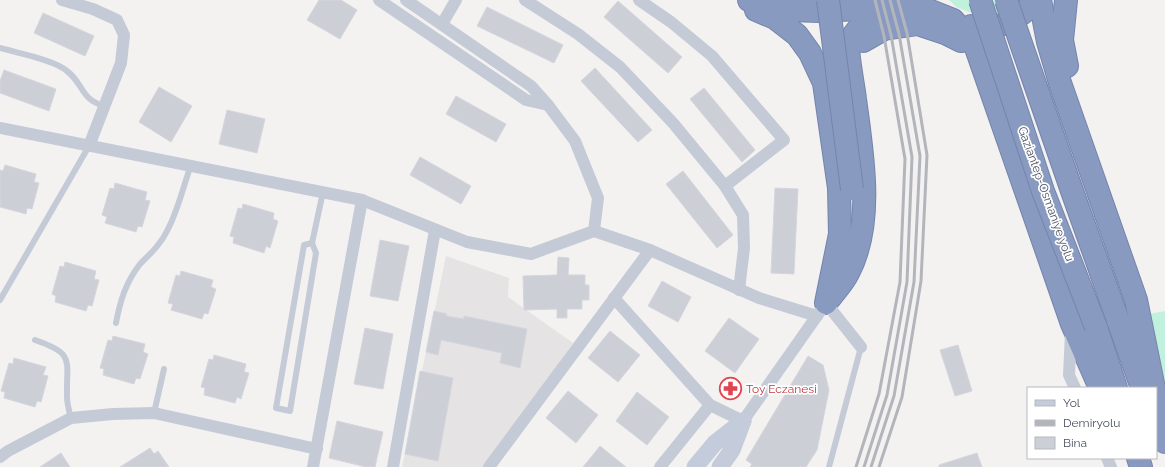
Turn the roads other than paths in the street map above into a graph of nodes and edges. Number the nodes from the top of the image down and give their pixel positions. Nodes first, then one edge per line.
1 (62, 0) edge
2 (379, 0) edge
3 (406, 0) edge
4 (456, 0) edge
5 (525, 0) edge
6 (639, 0) edge
7 (734, 0) edge
8 (748, 0) edge
9 (828, 0) edge
10 (931, 0) edge
11 (980, 0) edge
12 (1006, 0) edge
13 (1034, 0) edge
14 (1040, 0) edge
15 (1066, 0) edge
16 (902, 7) junction
17 (953, 20) junction
18 (442, 24) junction
19 (0, 48) edge
20 (985, 75) junction
21 (548, 105) junction
22 (104, 106) junction
23 (858, 122) junction
24 (0, 128) edge
25 (1082, 145) junction
26 (88, 146) junction
27 (191, 165) junction
28 (725, 186) junction
29 (323, 192) junction
30 (362, 200) junction
31 (435, 230) junction
32 (594, 231) junction
33 (312, 244) junction
34 (650, 250) junction
35 (739, 290) junction
36 (614, 298) junction
37 (0, 300) edge
38 (821, 310) junction
39 (116, 323) dead end
40 (1072, 324) junction
41 (35, 340) dead end
42 (861, 347) joint
43 (164, 369) dead end
44 (1075, 387) edge
45 (1100, 387) edge
46 (1116, 387) edge
47 (1142, 387) edge
48 (1154, 387) edge
49 (1157, 402) edge
50 (710, 405) junction
51 (154, 413) junction
52 (71, 418) junction
53 (743, 421) junction
54 (1157, 432) edge
55 (1165, 442) edge
56 (316, 449) junction
57 (1165, 455) edge
58 (0, 457) edge
59 (313, 467) edge
60 (393, 467) edge
61 (488, 467) edge
62 (660, 467) edge
63 (695, 467) edge
64 (720, 467) edge
65 (829, 467) edge

1 - 22 street
2 - 21 street
3 - 18 street
4 - 18 street
5 - 28 street
6 - 28 street
7 - 38 highway
8 - 16 highway
9 - 38 highway, bridge
10 - 17 highway
11 - 46 highway, Gaziantep-Osmaniye yolu, bridge
12 - 47 highway, Gaziantep-Osmaniye yolu, bridge
13 - 17 highway
14 - 25 highway
15 - 25 highway
16 - 17 highway
16 - 23 highway
17 - 20 highway
18 - 21 street
19 - 22 lane
20 - 23 highway
20 - 40 highway
21 - 32 street
22 - 26 street
23 - 38 highway
24 - 26 street
25 - 48 highway
26 - 27 street
26 - 37 lane
27 - 29 street
27 - 39 lane
28 - 35 street
29 - 30 street
29 - 33 lane
30 - 31 street
30 - 56 street
31 - 32 street
31 - 60 street
32 - 34 street
33 - 33 lane
34 - 35 street
34 - 36 street
35 - 38 street
36 - 50 street
36 - 61 street
38 - 42 street
38 - 53 street
40 - 44 street
40 - 45 highway
41 - 52 lane
42 - 65 lane
43 - 51 lane
49 - 55 highway
50 - 53 street
50 - 62 street
51 - 52 street
51 - 56 street
52 - 58 street
53 - 63 street
53 - 64 street
54 - 57 highway
56 - 59 street

